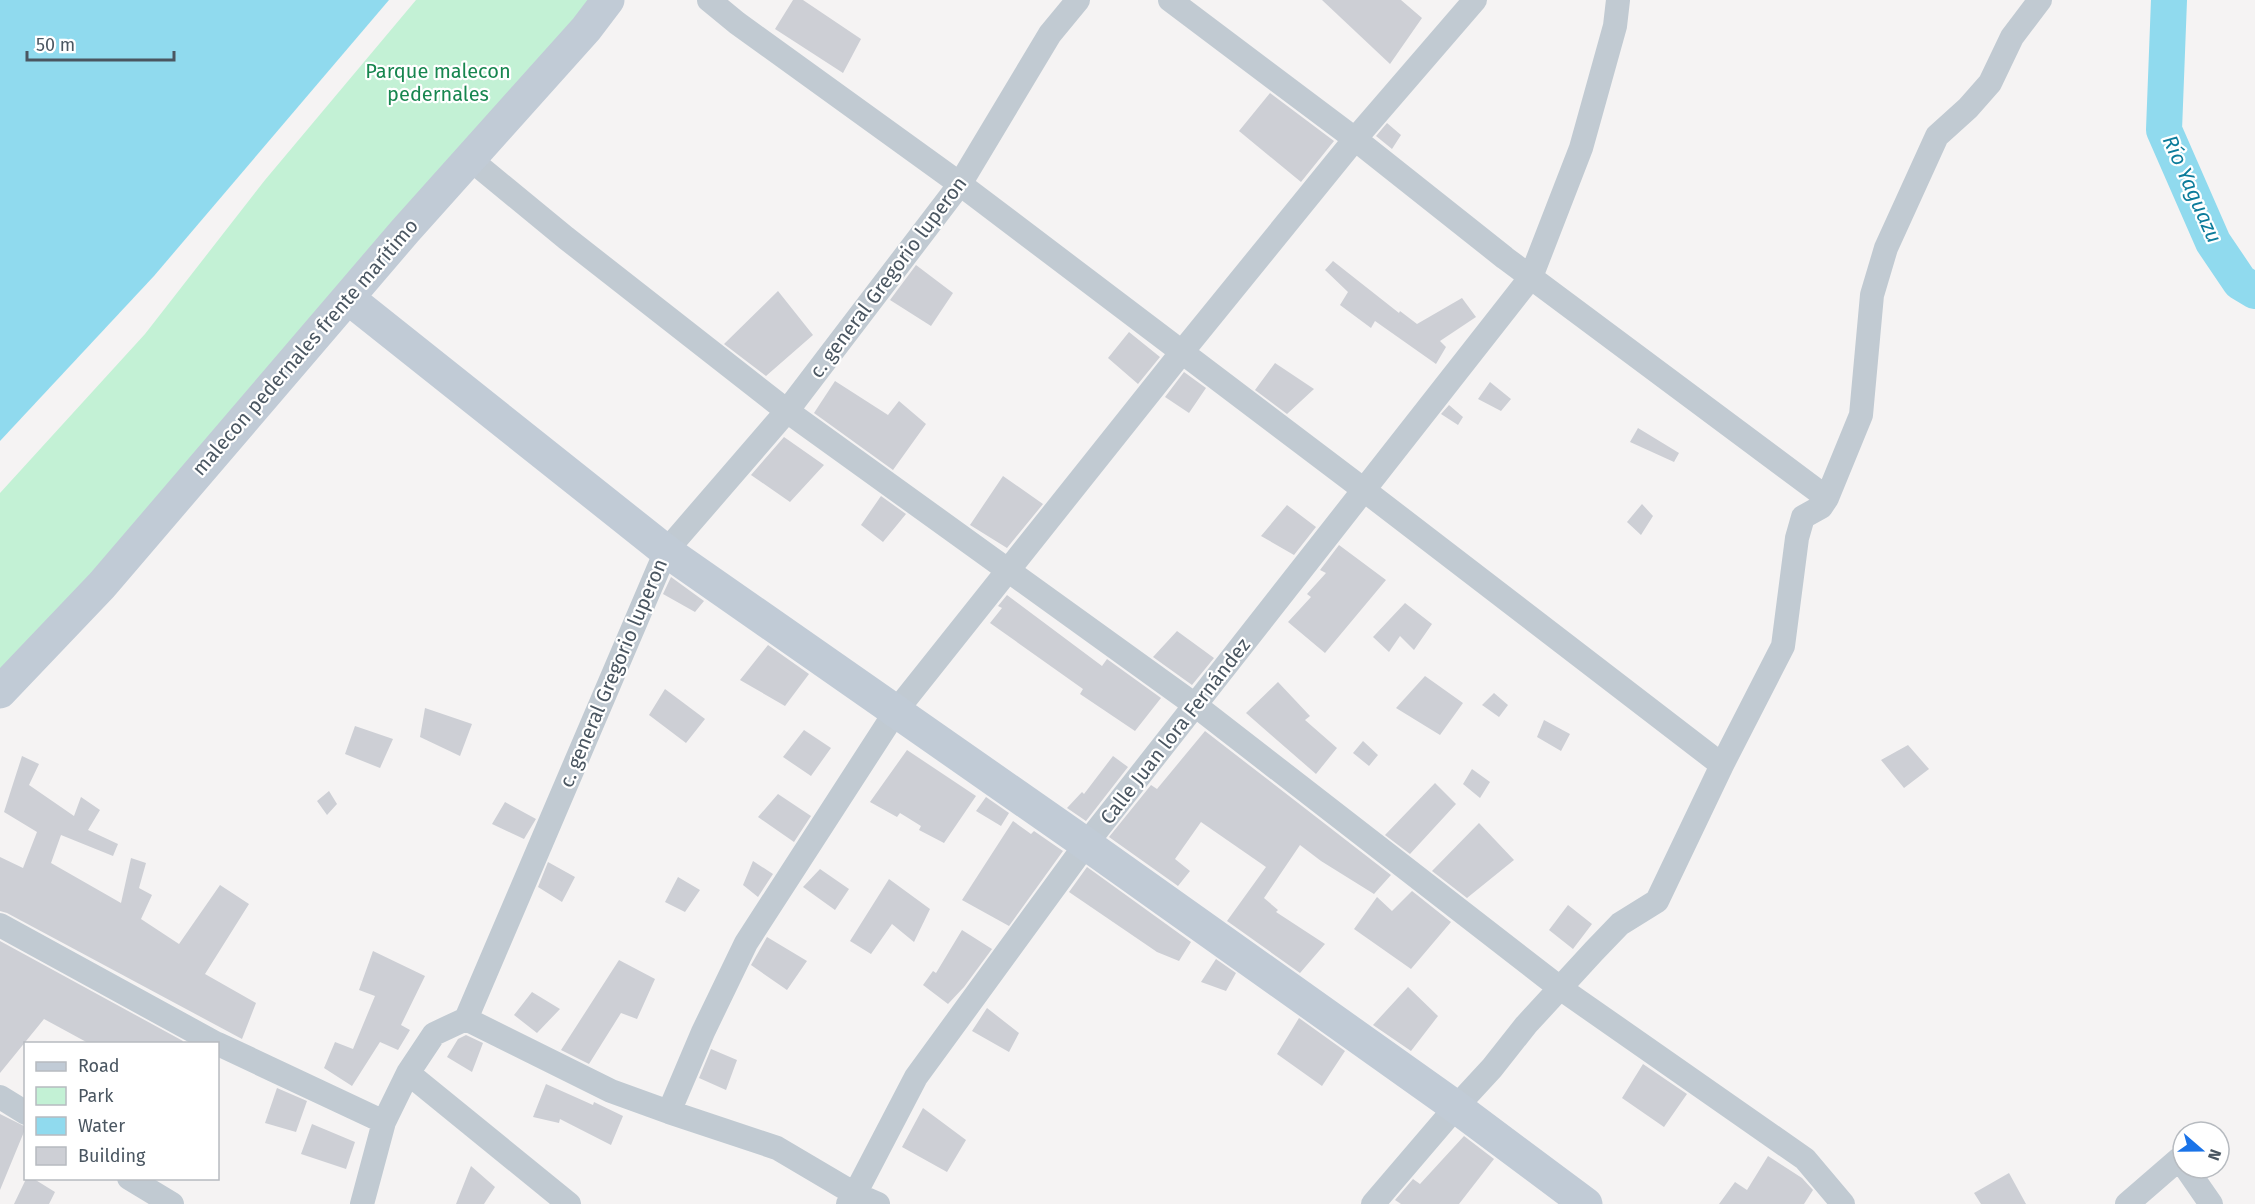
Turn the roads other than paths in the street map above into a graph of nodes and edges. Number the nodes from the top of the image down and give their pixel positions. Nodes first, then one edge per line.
1 (608, 0) edge
2 (709, 0) edge
3 (1078, 0) edge
4 (1170, 0) edge
5 (1475, 0) edge
6 (1618, 0) edge
7 (2040, 0) edge
8 (1355, 139) junction
9 (470, 159) junction
10 (960, 184) junction
11 (1531, 277) junction
12 (348, 298) junction
13 (1182, 352) junction
14 (787, 411) junction
15 (1827, 498) junction
16 (666, 551) junction
17 (1008, 570) junction
18 (0, 692) edge
19 (1195, 705) junction
20 (896, 711) junction
21 (1722, 765) junction
22 (1086, 844) junction
23 (0, 925) edge
24 (1560, 988) junction
25 (466, 1019) junction
26 (213, 1042) edge
27 (219, 1045) edge
28 (408, 1073) junction
29 (0, 1097) edge
30 (1455, 1107) junction
31 (24, 1112) edge
32 (669, 1112) junction
33 (384, 1122) junction
34 (2171, 1166) edge
35 (2194, 1180) edge
36 (142, 1188) edge
37 (851, 1199) edge
38 (172, 1204) edge
39 (362, 1204) edge
40 (569, 1204) edge
41 (878, 1204) edge
42 (1373, 1204) edge
43 (1586, 1204) edge
44 (1843, 1204) edge
45 (2127, 1204) edge
46 (2211, 1204) edge

1 - 9 main road, malecon pedernales frente marítimo
2 - 10 street
3 - 10 street, c. general Gregorio luperon
4 - 8 street
5 - 8 street
6 - 11 street, Calle Juan lora Fernández
7 - 15 street
8 - 11 street
8 - 13 street
9 - 12 main road, malecon pedernales frente marítimo
9 - 14 street
10 - 13 street
10 - 14 street, c. general Gregorio luperon
11 - 15 street
11 - 19 street, Calle Juan lora Fernández
12 - 16 main road
12 - 18 main road, malecon pedernales frente marítimo
13 - 17 street
13 - 21 street
14 - 16 street, c. general Gregorio luperon
14 - 17 street
15 - 21 street
16 - 20 main road
16 - 25 street, c. general Gregorio luperon
17 - 19 street
17 - 20 street
19 - 22 street, Calle Juan lora Fernández
19 - 24 street
20 - 22 main road
20 - 32 street
21 - 24 street
22 - 30 main road
22 - 37 street, Calle Juan lora Fernández
23 - 26 street
24 - 30 street
24 - 44 street
25 - 28 street
25 - 32 street
27 - 33 street
28 - 33 street
28 - 40 street
29 - 31 street
30 - 42 street
30 - 43 main road
32 - 37 street
33 - 39 street
34 - 45 street
35 - 46 street
36 - 38 street
37 - 41 street

